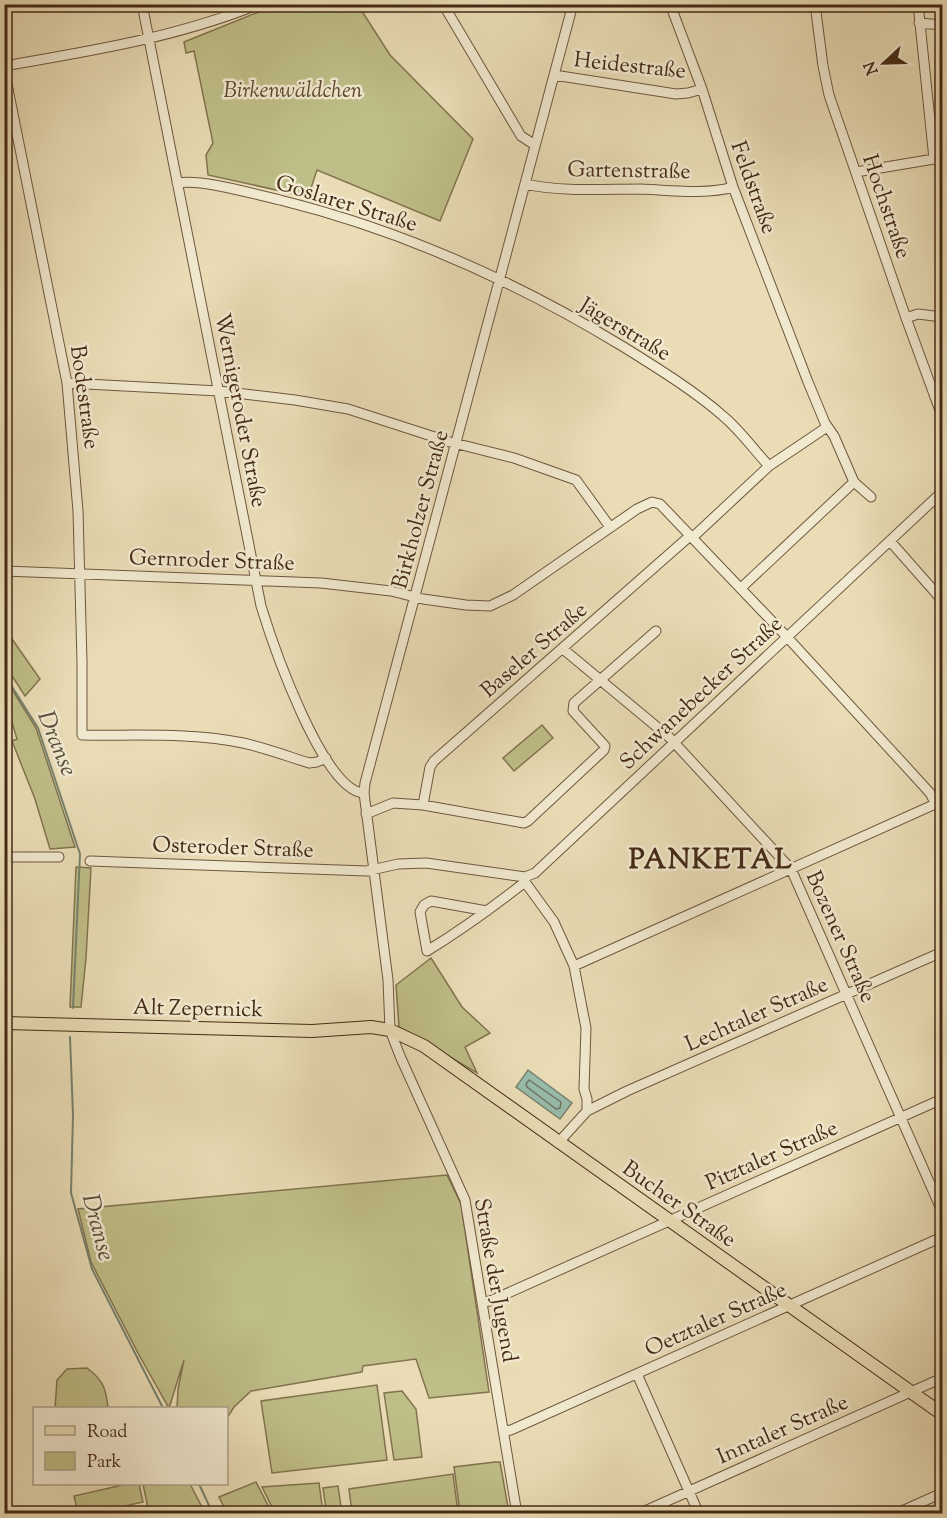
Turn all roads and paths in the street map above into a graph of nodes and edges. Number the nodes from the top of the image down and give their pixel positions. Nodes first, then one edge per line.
1 (142, 4) edge
2 (259, 4) edge
3 (443, 4) edge
4 (573, 4) edge
5 (670, 4) edge
6 (815, 4) edge
7 (918, 4) edge
8 (920, 23) junction
9 (942, 25) edge
10 (148, 39) junction
11 (4, 67) edge
12 (554, 75) junction
13 (702, 89) junction
14 (535, 145) junction
15 (938, 160) edge
16 (856, 172) junction
17 (177, 183) junction
18 (525, 184) junction
19 (733, 187) junction
20 (500, 279) junction
21 (942, 317) edge
22 (906, 318) junction
23 (67, 383) junction
24 (219, 391) junction
25 (942, 416) edge
26 (827, 427) junction
27 (456, 443) junction
28 (769, 466) junction
29 (854, 482) junction
30 (940, 495) edge
31 (872, 497) dead end
32 (610, 527) junction
33 (692, 536) junction
34 (890, 541) junction
35 (4, 571) edge
36 (80, 574) junction
37 (256, 580) junction
38 (741, 588) junction
39 (416, 596) junction
40 (942, 600) edge
41 (656, 631) dead end
42 (787, 637) junction
43 (563, 648) junction
44 (599, 680) junction
45 (674, 743) junction
46 (326, 758) junction
47 (364, 793) junction
48 (939, 803) edge
49 (423, 805) junction
50 (366, 814) junction
51 (4, 857) edge
52 (59, 857) dead end
53 (90, 861) dead end
54 (791, 869) junction
55 (374, 870) junction
56 (525, 880) junction
57 (487, 911) junction
58 (942, 952) edge
59 (574, 966) junction
60 (847, 994) junction
61 (4, 1023) edge
62 (390, 1030) junction
63 (942, 1099) edge
64 (587, 1112) junction
65 (901, 1118) junction
66 (558, 1143) junction
67 (942, 1211) edge
68 (669, 1221) junction
69 (942, 1237) edge
70 (483, 1302) junction
71 (790, 1306) junction
72 (637, 1374) junction
73 (942, 1378) edge
74 (911, 1392) junction
75 (942, 1414) edge
76 (503, 1431) junction
77 (689, 1491) junction
78 (942, 1493) edge
79 (516, 1514) edge
80 (638, 1514) edge
81 (699, 1514) edge
82 (895, 1514) edge

1 - 10 street, Wernigeroder Straße
2 - 10 street
3 - 14 street
4 - 12 street, Birkholzer Straße
5 - 13 street, Feldstraße
6 - 16 street, Hochstraße
7 - 8 street
8 - 9 street
8 - 15 street
10 - 11 street
10 - 17 street, Wernigeroder Straße
11 - 23 street, Bodestraße
12 - 13 street, Heidestraße
12 - 14 street, Birkholzer Straße
13 - 19 street, Feldstraße
14 - 18 street, Birkholzer Straße
15 - 16 street
16 - 22 street, Hochstraße
17 - 20 street, Goslarer Straße
17 - 24 street, Wernigeroder Straße
18 - 19 street, Gartenstraße
18 - 20 street, Birkholzer Straße
19 - 26 street, Feldstraße
20 - 27 street, Birkholzer Straße
20 - 28 street, Jägerstraße
21 - 22 street
22 - 25 street, Hochstraße
23 - 24 street
23 - 36 street, Bodestraße
24 - 27 street
24 - 37 street, Wernigeroder Straße
26 - 28 street, Baseler Straße
26 - 29 street, Feldstraße
27 - 32 street
27 - 39 street, Birkholzer Straße
28 - 33 street, Baseler Straße
29 - 31 street
29 - 38 street
30 - 34 street, Schwanebecker Straße
32 - 33 street, Gernroder Straße
32 - 39 street, Gernroder Straße
33 - 38 street
33 - 43 street, Baseler Straße
34 - 40 street
34 - 42 street, Schwanebecker Straße
35 - 36 street, Gernroder Straße
36 - 37 street, Gernroder Straße
36 - 46 street, Bodestraße
37 - 39 street, Gernroder Straße
37 - 46 street, Wernigeroder Straße
38 - 42 street
39 - 47 street, Birkholzer Straße
41 - 44 street
42 - 45 street, Schwanebecker Straße
42 - 48 street
43 - 44 street, Bozener Straße
43 - 49 street, Baseler Straße
44 - 45 street, Bozener Straße
44 - 49 street
45 - 54 street, Bozener Straße
45 - 56 street, Schwanebecker Straße
46 - 47 street, Wernigeroder Straße
47 - 50 street, Birkholzer Straße
48 - 54 street
49 - 50 street
50 - 55 street, Birkholzer Straße
51 - 52 street
53 - 55 street, Osteroder Straße
54 - 59 street
54 - 60 street, Bozener Straße
55 - 56 street, Osteroder Straße
55 - 62 street, Birkholzer Straße
56 - 57 street, Schwanebecker Straße
56 - 59 street
57 - 57 street, Schwanebecker Straße
58 - 60 street, Lechtaler Straße
59 - 64 street
60 - 64 street, Lechtaler Straße
60 - 65 street, Bozener Straße
61 - 62 main road, Alt Zepernick
62 - 66 main road, Bucher Straße
62 - 70 street, Straße der Jugend
63 - 65 street, Pitztaler Straße
64 - 66 street, Lechtaler Straße
65 - 67 street, Bozener Straße
65 - 68 street, Pitztaler Straße
66 - 68 main road, Bucher Straße
68 - 70 street, Pitztaler Straße
68 - 71 main road, Bucher Straße
69 - 71 street, Oetztaler Straße
70 - 76 street, Straße der Jugend
71 - 72 street, Oetztaler Straße
71 - 74 main road, Bucher Straße
72 - 76 street, Oetztaler Straße
72 - 77 street
73 - 74 street, Inntaler Straße
74 - 75 main road, Bucher Straße
74 - 77 street, Inntaler Straße
76 - 79 street, Straße der Jugend
77 - 80 street, Inntaler Straße
77 - 81 street
78 - 82 street

